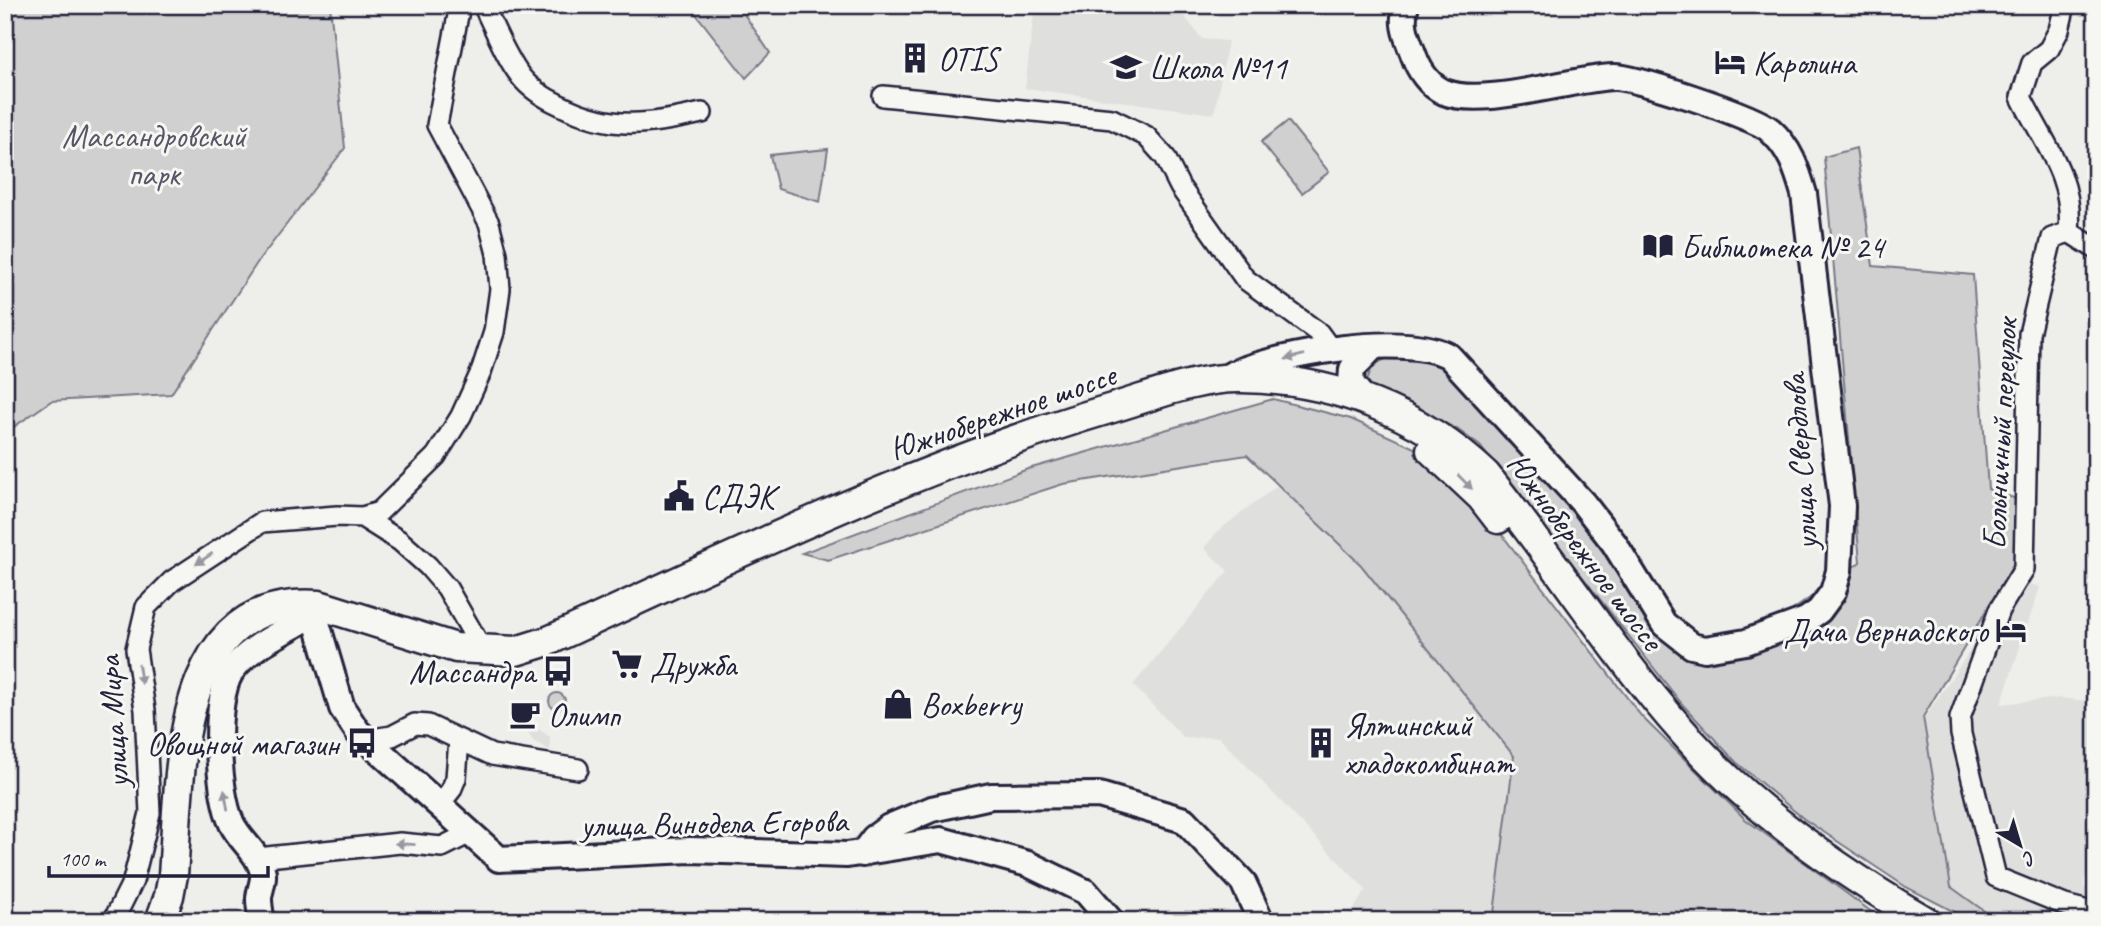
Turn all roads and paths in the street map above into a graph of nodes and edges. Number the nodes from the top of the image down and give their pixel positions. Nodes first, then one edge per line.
1 (460, 5) edge
2 (483, 5) edge
3 (1406, 5) edge
4 (2065, 5) edge
5 (883, 96) dead end
6 (702, 113) dead end
7 (2069, 232) junction
8 (2096, 249) edge
9 (1330, 348) junction
10 (1373, 348) junction
11 (1222, 379) junction
12 (1305, 390) junction
13 (1365, 400) junction
14 (362, 517) junction
15 (314, 613) junction
16 (483, 651) junction
17 (365, 740) junction
18 (459, 740) junction
19 (578, 769) dead end
20 (440, 804) junction
21 (470, 833) junction
22 (862, 854) junction
23 (258, 858) junction
24 (2096, 913) edge
25 (113, 921) edge
26 (160, 921) edge
27 (172, 921) edge
28 (261, 921) edge
29 (1111, 921) edge
30 (1261, 921) edge
31 (1901, 921) edge
32 (1926, 921) edge

1 - 14 street
2 - 6 street
3 - 10 main road, улица Свердлова
4 - 7 street
5 - 9 street
7 - 8 street
7 - 24 street, Больничный переулок
9 - 10 main road, улица Свердлова
9 -> 11 main road, улица Свердлова
9 - 12 main road
10 - 13 main road
11 - 12 highway, Южнобережное шоссе
11 - 16 highway, Южнобережное шоссе
12 - 13 highway, Южнобережное шоссе
12 - 15 highway, Южнобережное шоссе
12 -> 31 highway, Южнобережное шоссе
13 - 32 highway, Южнобережное шоссе
14 - 16 street
14 -> 25 street, улица Мира
15 - 17 main road, улица Винодела Егорова
23 -> 15 main road
15 - 27 highway, Южнобережное шоссе
16 - 26 highway, Южнобережное шоссе
17 - 18 street
17 - 20 main road, улица Винодела Егорова
18 - 19 street
18 - 20 street
20 - 21 main road, улица Винодела Егорова
21 - 22 main road, улица Винодела Егорова
21 -> 23 street
22 - 29 main road
22 - 30 main road, улица Винодела Егорова
23 - 28 main road

